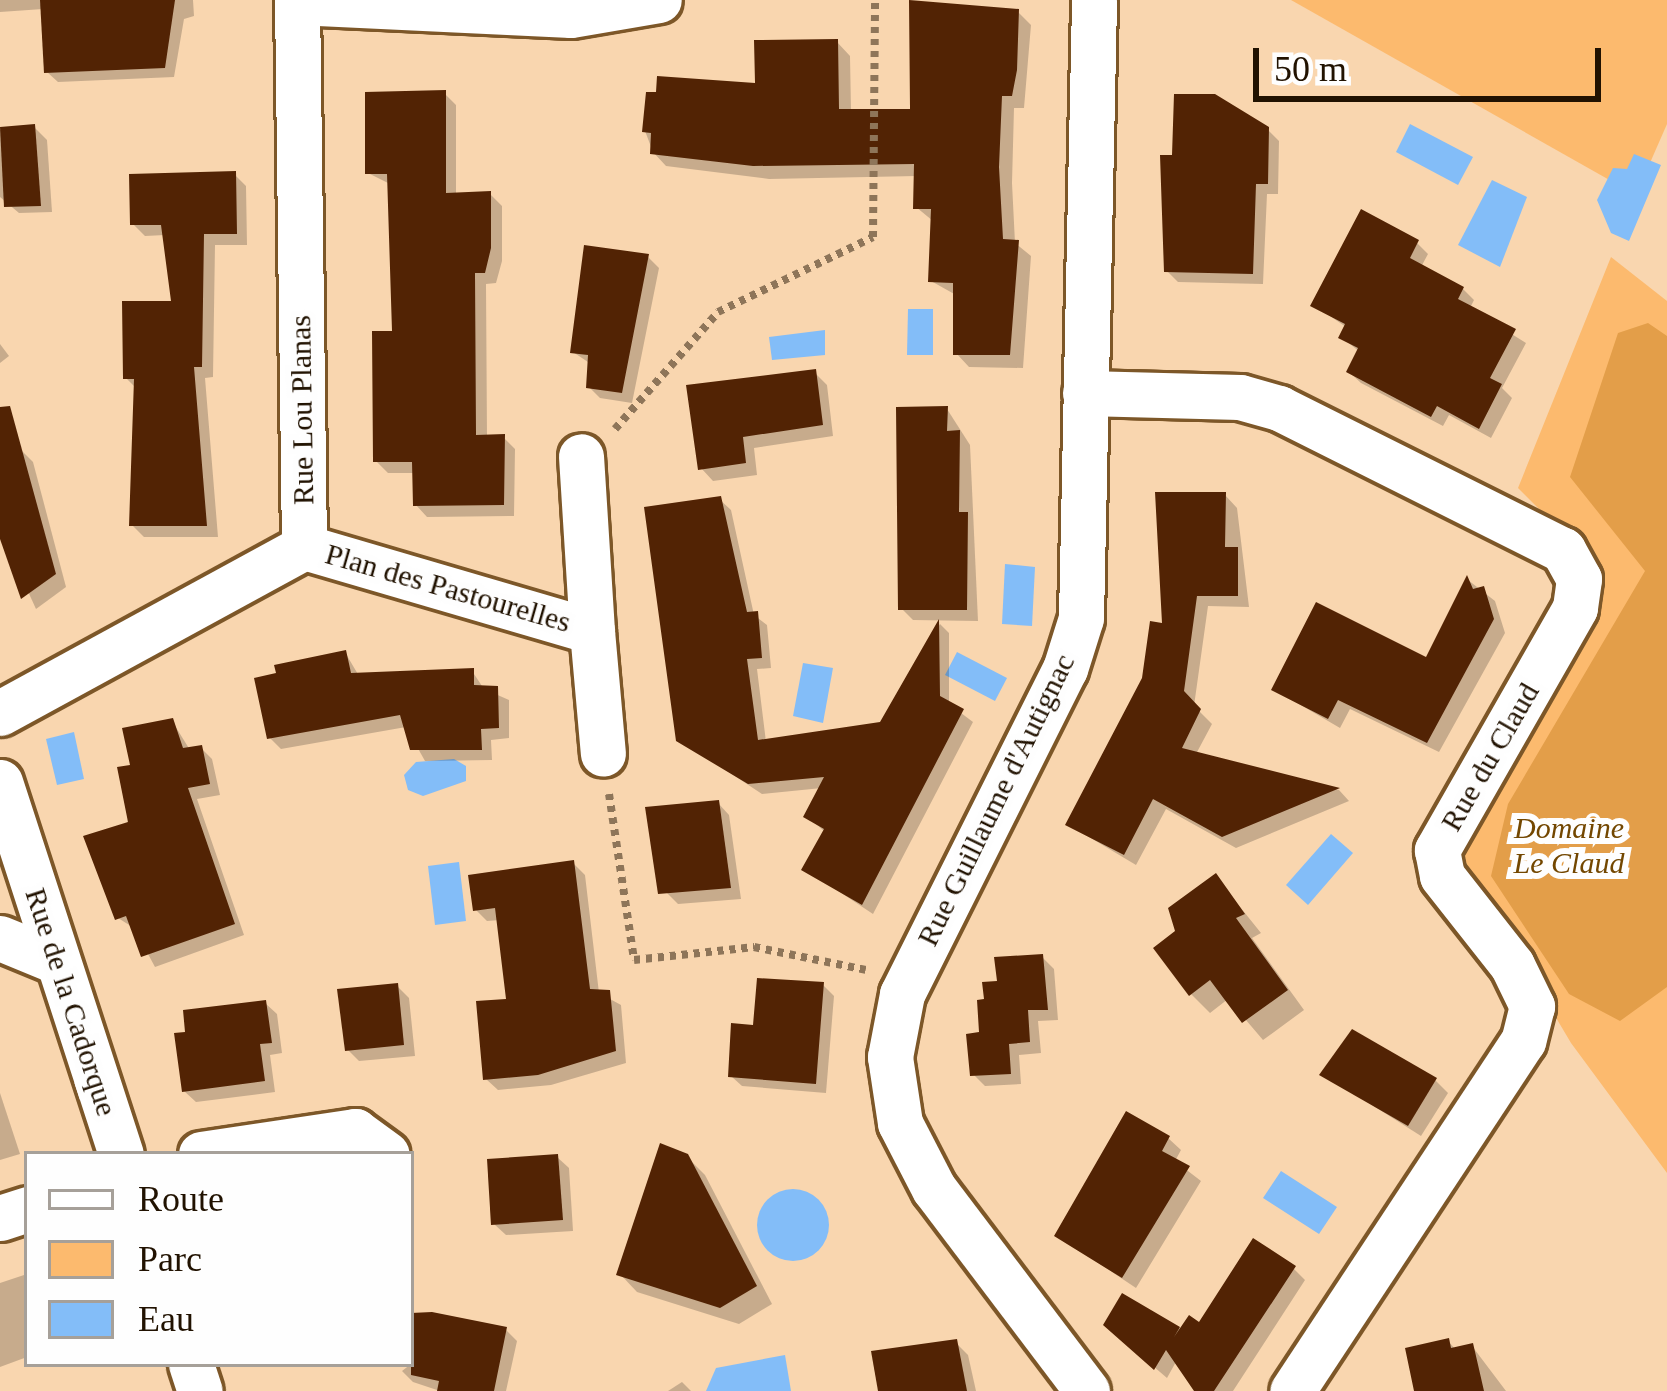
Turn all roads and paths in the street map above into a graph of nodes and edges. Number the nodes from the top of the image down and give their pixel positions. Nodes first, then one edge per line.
1 (659, 0) edge
2 (875, 0) edge
3 (1094, 0) edge
4 (298, 1) edge
5 (1085, 393) junction
6 (580, 456) joint
7 (304, 547) junction
8 (592, 631) junction
9 (0, 713) edge
10 (603, 754) joint
11 (0, 782) edge
12 (0, 938) edge
13 (56, 961) junction
14 (902, 994) junction
15 (120, 1151) edge
16 (221, 1151) edge
17 (383, 1151) edge
18 (1087, 1391) edge
19 (1292, 1391) edge

1 - 4 street
2 - 6 path
3 - 5 street, Rue Guillaume d'Autignac
4 - 7 street, Rue Lou Planas
5 - 14 street, Rue Guillaume d'Autignac
5 - 19 street, Rue du Claud
6 - 8 street, Plan des Pastourelles
7 - 8 street, Plan des Pastourelles
7 - 9 street, Rue Lou Planas
8 - 10 street, Plan des Pastourelles
10 - 14 path
11 - 13 street, Rue de la Cadorque
12 - 13 street
13 - 15 street, Rue de la Cadorque
14 - 18 street, Rue Guillaume d'Autignac
16 - 17 street

